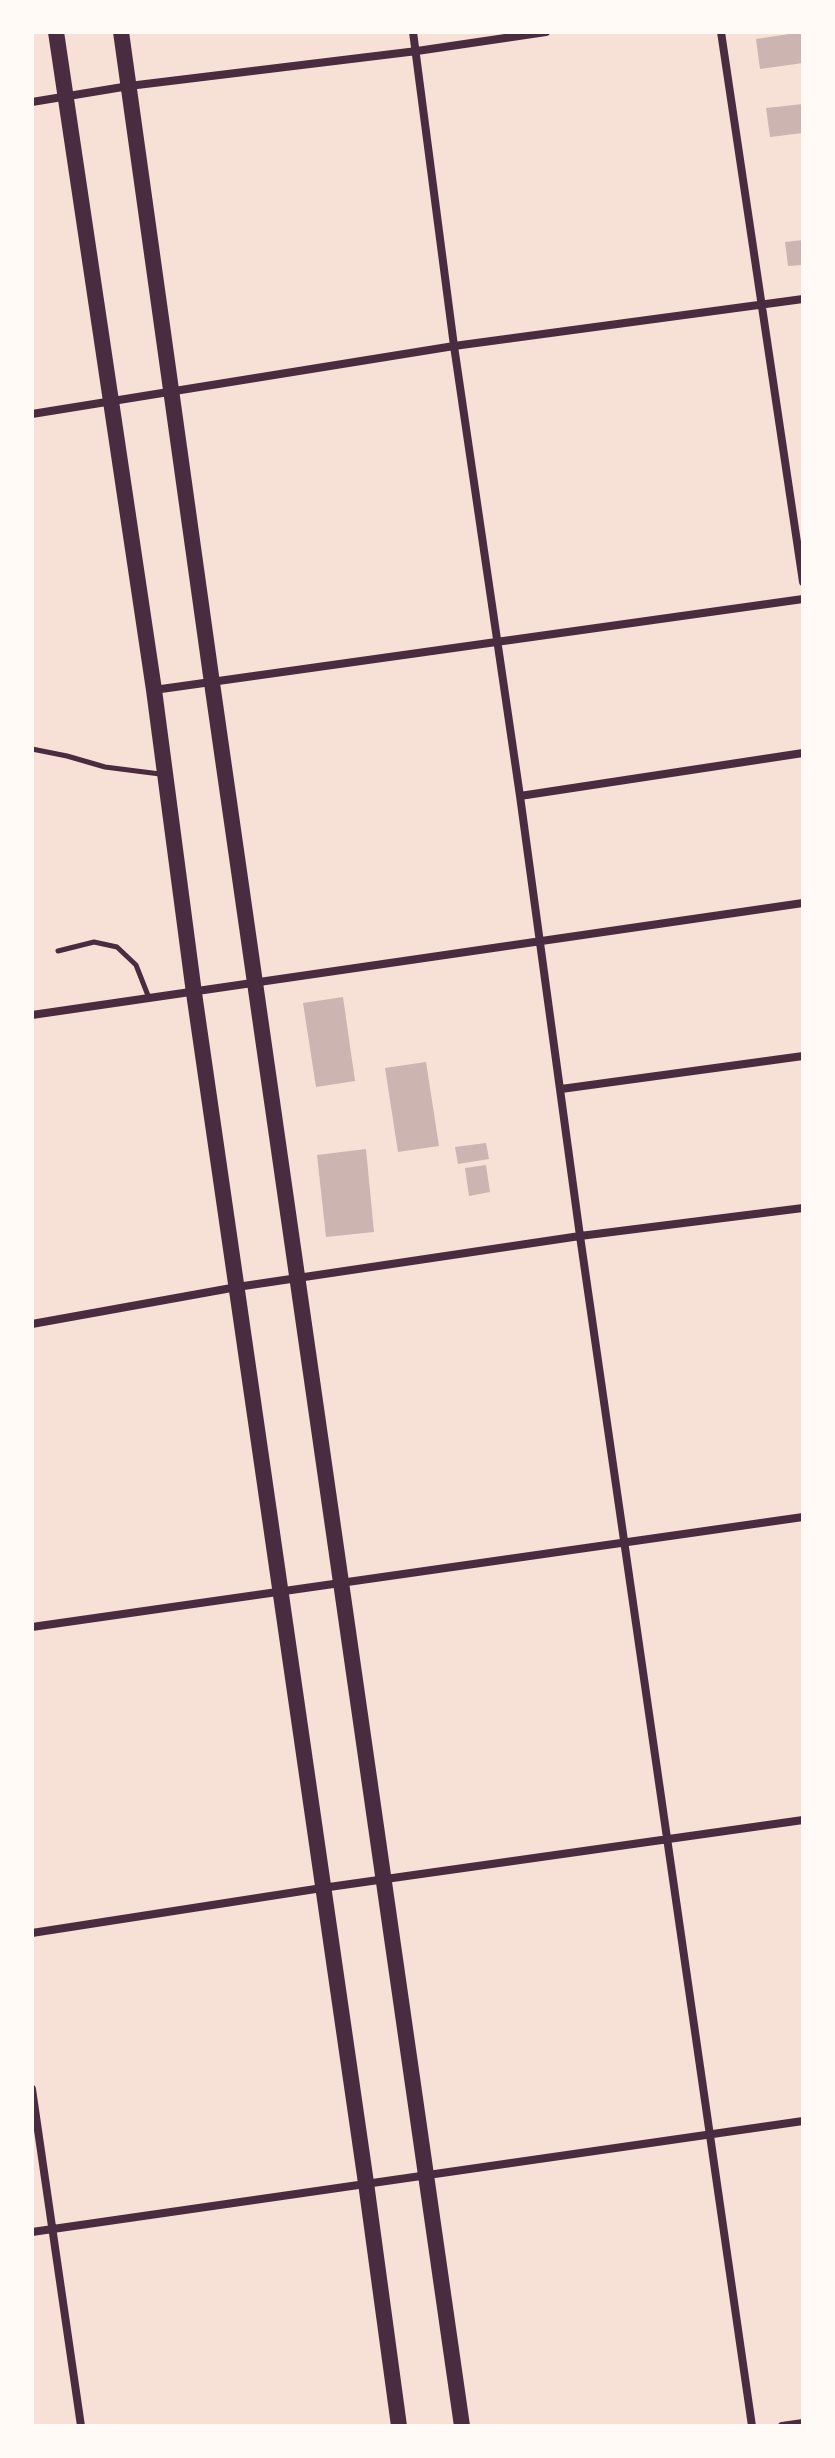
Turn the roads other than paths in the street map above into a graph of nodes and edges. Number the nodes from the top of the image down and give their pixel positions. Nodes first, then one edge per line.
1 (56, 32) edge
2 (121, 32) edge
3 (413, 32) edge
4 (546, 32) edge
5 (721, 32) edge
6 (417, 51) junction
7 (129, 86) junction
8 (65, 96) junction
9 (32, 102) edge
10 (803, 299) edge
11 (763, 304) junction
12 (454, 346) junction
13 (171, 390) junction
14 (110, 401) junction
15 (32, 414) edge
16 (803, 582) edge
17 (803, 599) edge
18 (498, 643) junction
19 (212, 683) junction
20 (154, 690) junction
21 (32, 749) edge
22 (803, 753) edge
23 (165, 774) junction
24 (520, 796) junction
25 (803, 903) edge
26 (540, 941) junction
27 (58, 951) dead end
28 (255, 982) junction
29 (194, 993) junction
30 (149, 999) junction
31 (32, 1015) edge
32 (803, 1056) edge
33 (561, 1089) junction
34 (803, 1208) edge
35 (580, 1236) junction
36 (299, 1279) junction
37 (237, 1287) junction
38 (32, 1324) edge
39 (803, 1517) edge
40 (626, 1541) junction
41 (341, 1581) junction
42 (280, 1592) junction
43 (32, 1627) edge
44 (803, 1820) edge
45 (668, 1839) junction
46 (383, 1880) junction
47 (322, 1888) junction
48 (32, 1933) edge
49 (32, 2089) edge
50 (803, 2121) edge
51 (710, 2134) junction
52 (425, 2175) junction
53 (366, 2183) junction
54 (53, 2229) junction
55 (32, 2232) edge
56 (803, 2423) edge
57 (81, 2426) edge
58 (399, 2426) edge
59 (462, 2426) edge
60 (752, 2426) edge
61 (782, 2426) edge

1 - 8 main road
2 - 7 main road
3 - 6 street
4 - 6 street
5 - 11 street
6 - 7 street
6 - 12 street
7 - 8 street
7 - 13 main road
8 - 9 street
8 - 14 main road
10 - 11 street
11 - 12 street
11 - 16 street
12 - 13 street
12 - 18 street
13 - 14 street
13 - 19 main road
14 - 15 street
14 - 20 main road
17 - 18 street
18 - 19 street
18 - 24 street
19 - 20 street
19 - 28 main road
20 - 23 main road
21 - 23 lane
22 - 24 street
23 - 29 main road
24 - 26 street
25 - 26 street
26 - 28 street
26 - 33 street
27 - 30 lane
28 - 29 street
28 - 36 main road
29 - 30 street
29 - 37 main road
30 - 31 street
32 - 33 street
33 - 35 street
34 - 35 street
35 - 36 street
35 - 40 street
36 - 37 street
36 - 41 main road
37 - 38 street
37 - 42 main road
39 - 40 street
40 - 41 street
40 - 45 street
41 - 42 street
41 - 46 main road
42 - 43 street
42 - 47 main road
44 - 45 street
45 - 46 street
45 - 51 street
46 - 47 street
46 - 52 main road
47 - 48 street
47 - 53 main road
49 - 54 street
50 - 51 street
51 - 52 street
51 - 60 street
52 - 53 street
52 - 59 main road
53 - 54 street
53 - 58 main road
54 - 55 street
54 - 57 street
56 - 61 street

